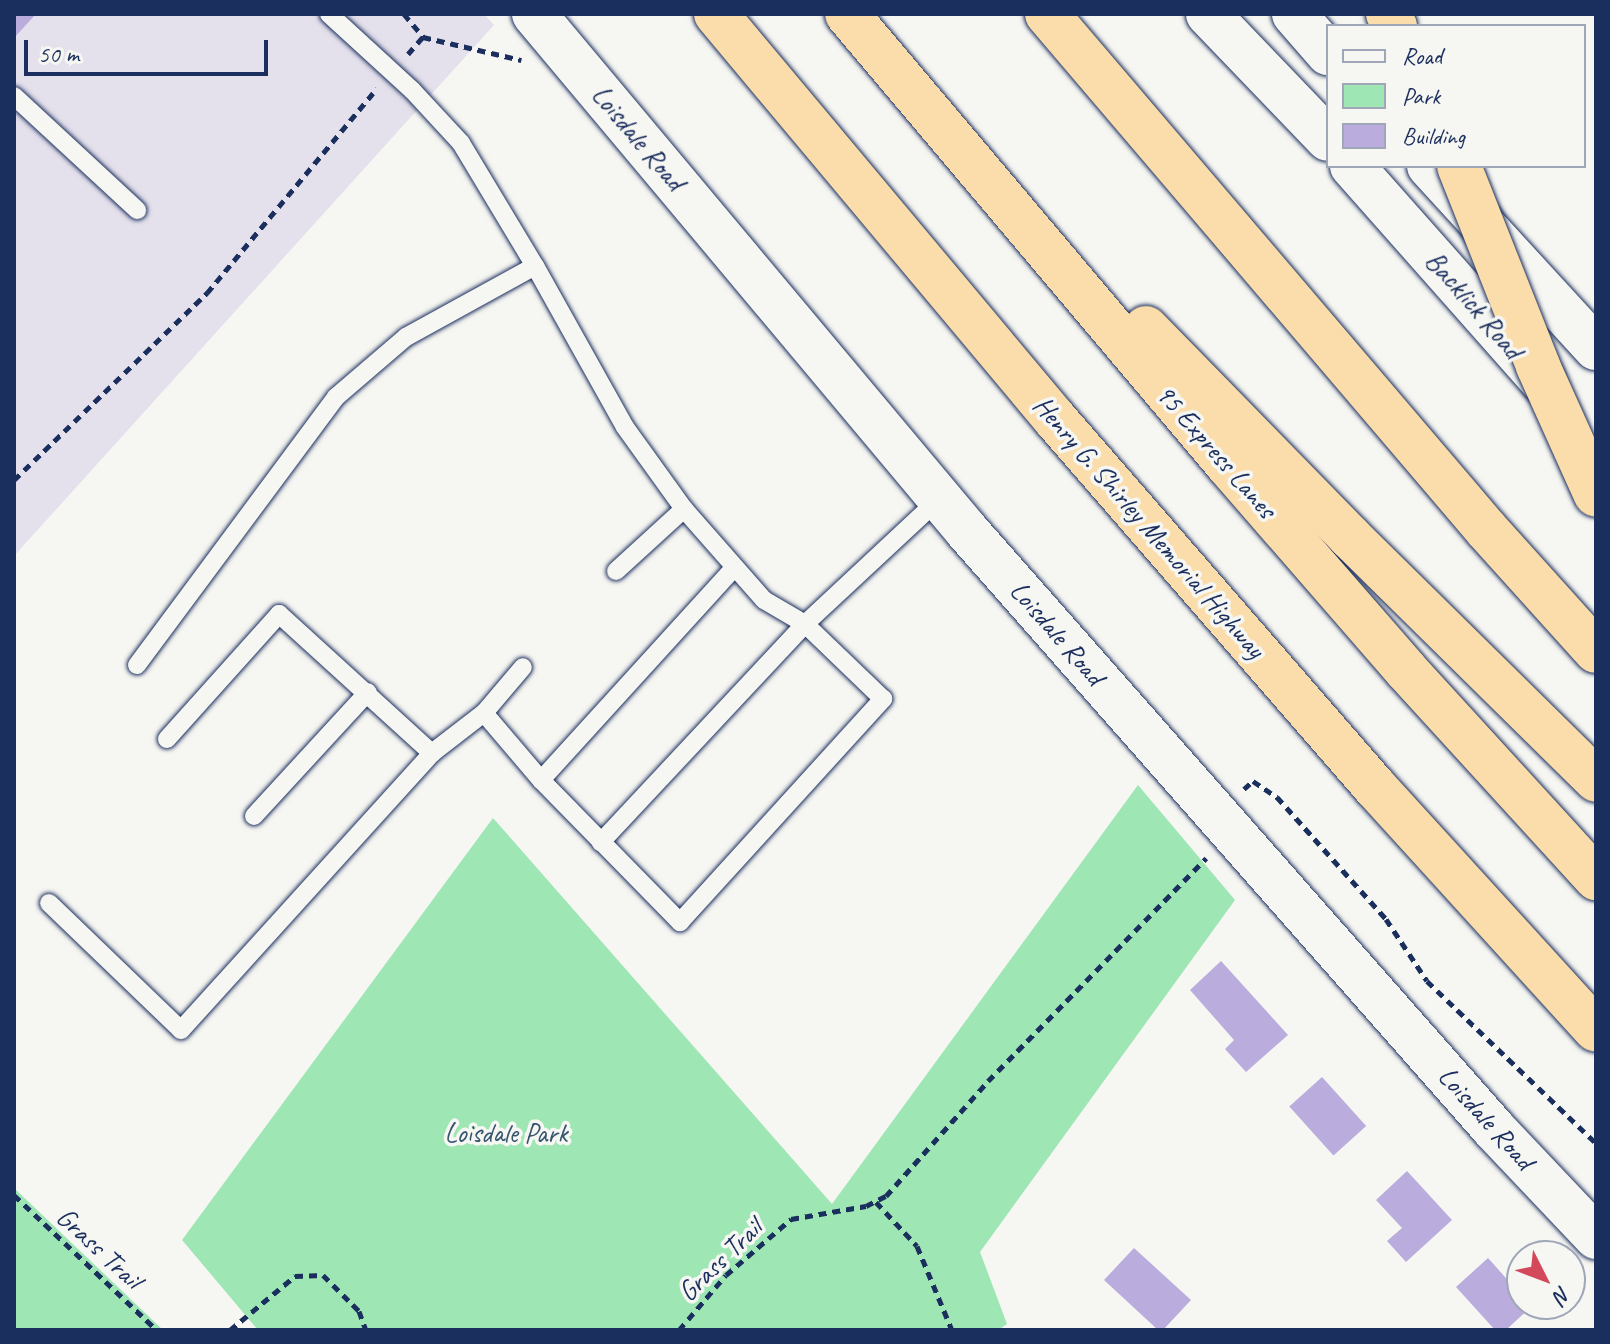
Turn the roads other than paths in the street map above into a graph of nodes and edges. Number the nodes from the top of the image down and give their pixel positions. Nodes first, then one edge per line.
1 (329, 14) edge
2 (534, 14) edge
3 (716, 14) edge
4 (848, 14) edge
5 (1047, 14) edge
6 (1208, 14) edge
7 (1294, 14) edge
8 (1326, 51) edge
9 (14, 96) edge
10 (1326, 137) edge
11 (1354, 168) edge
12 (1431, 168) edge
13 (1460, 168) edge
14 (137, 210) dead end
15 (535, 266) junction
16 (1596, 348) edge
17 (1596, 444) edge
18 (1596, 495) edge
19 (940, 498) junction
20 (684, 509) junction
21 (733, 569) junction
22 (616, 571) dead end
23 (805, 624) junction
24 (1596, 651) edge
25 (137, 665) dead end
26 (523, 667) dead end
27 (368, 692) junction
28 (484, 713) junction
29 (167, 739) dead end
30 (432, 753) junction
31 (541, 780) junction
32 (1596, 780) edge
33 (254, 816) dead end
34 (601, 842) junction
35 (1596, 878) edge
36 (49, 903) dead end
37 (1596, 1030) edge
38 (1596, 1237) edge

1 - 15 lane
2 - 19 main road, Loisdale Road
3 - 37 highway, Henry G. Shirley Memorial Highway
4 - 32 highway
4 - 35 highway, 95 Express Lanes
5 - 24 highway
6 - 10 main road
7 - 8 main road
9 - 14 lane
11 - 17 main road, Backlick Road
12 - 16 main road, Backlick Road
13 - 18 highway, bridge
15 - 20 lane
15 - 25 lane
19 - 23 lane
19 - 38 main road, Loisdale Road
20 - 21 lane
20 - 22 lane
21 - 23 lane
21 - 31 lane
23 - 34 lane
23 - 34 lane
26 - 28 lane
27 - 29 lane
27 - 30 lane
27 - 33 lane
28 - 30 lane
28 - 31 lane
30 - 36 lane
31 - 34 lane

